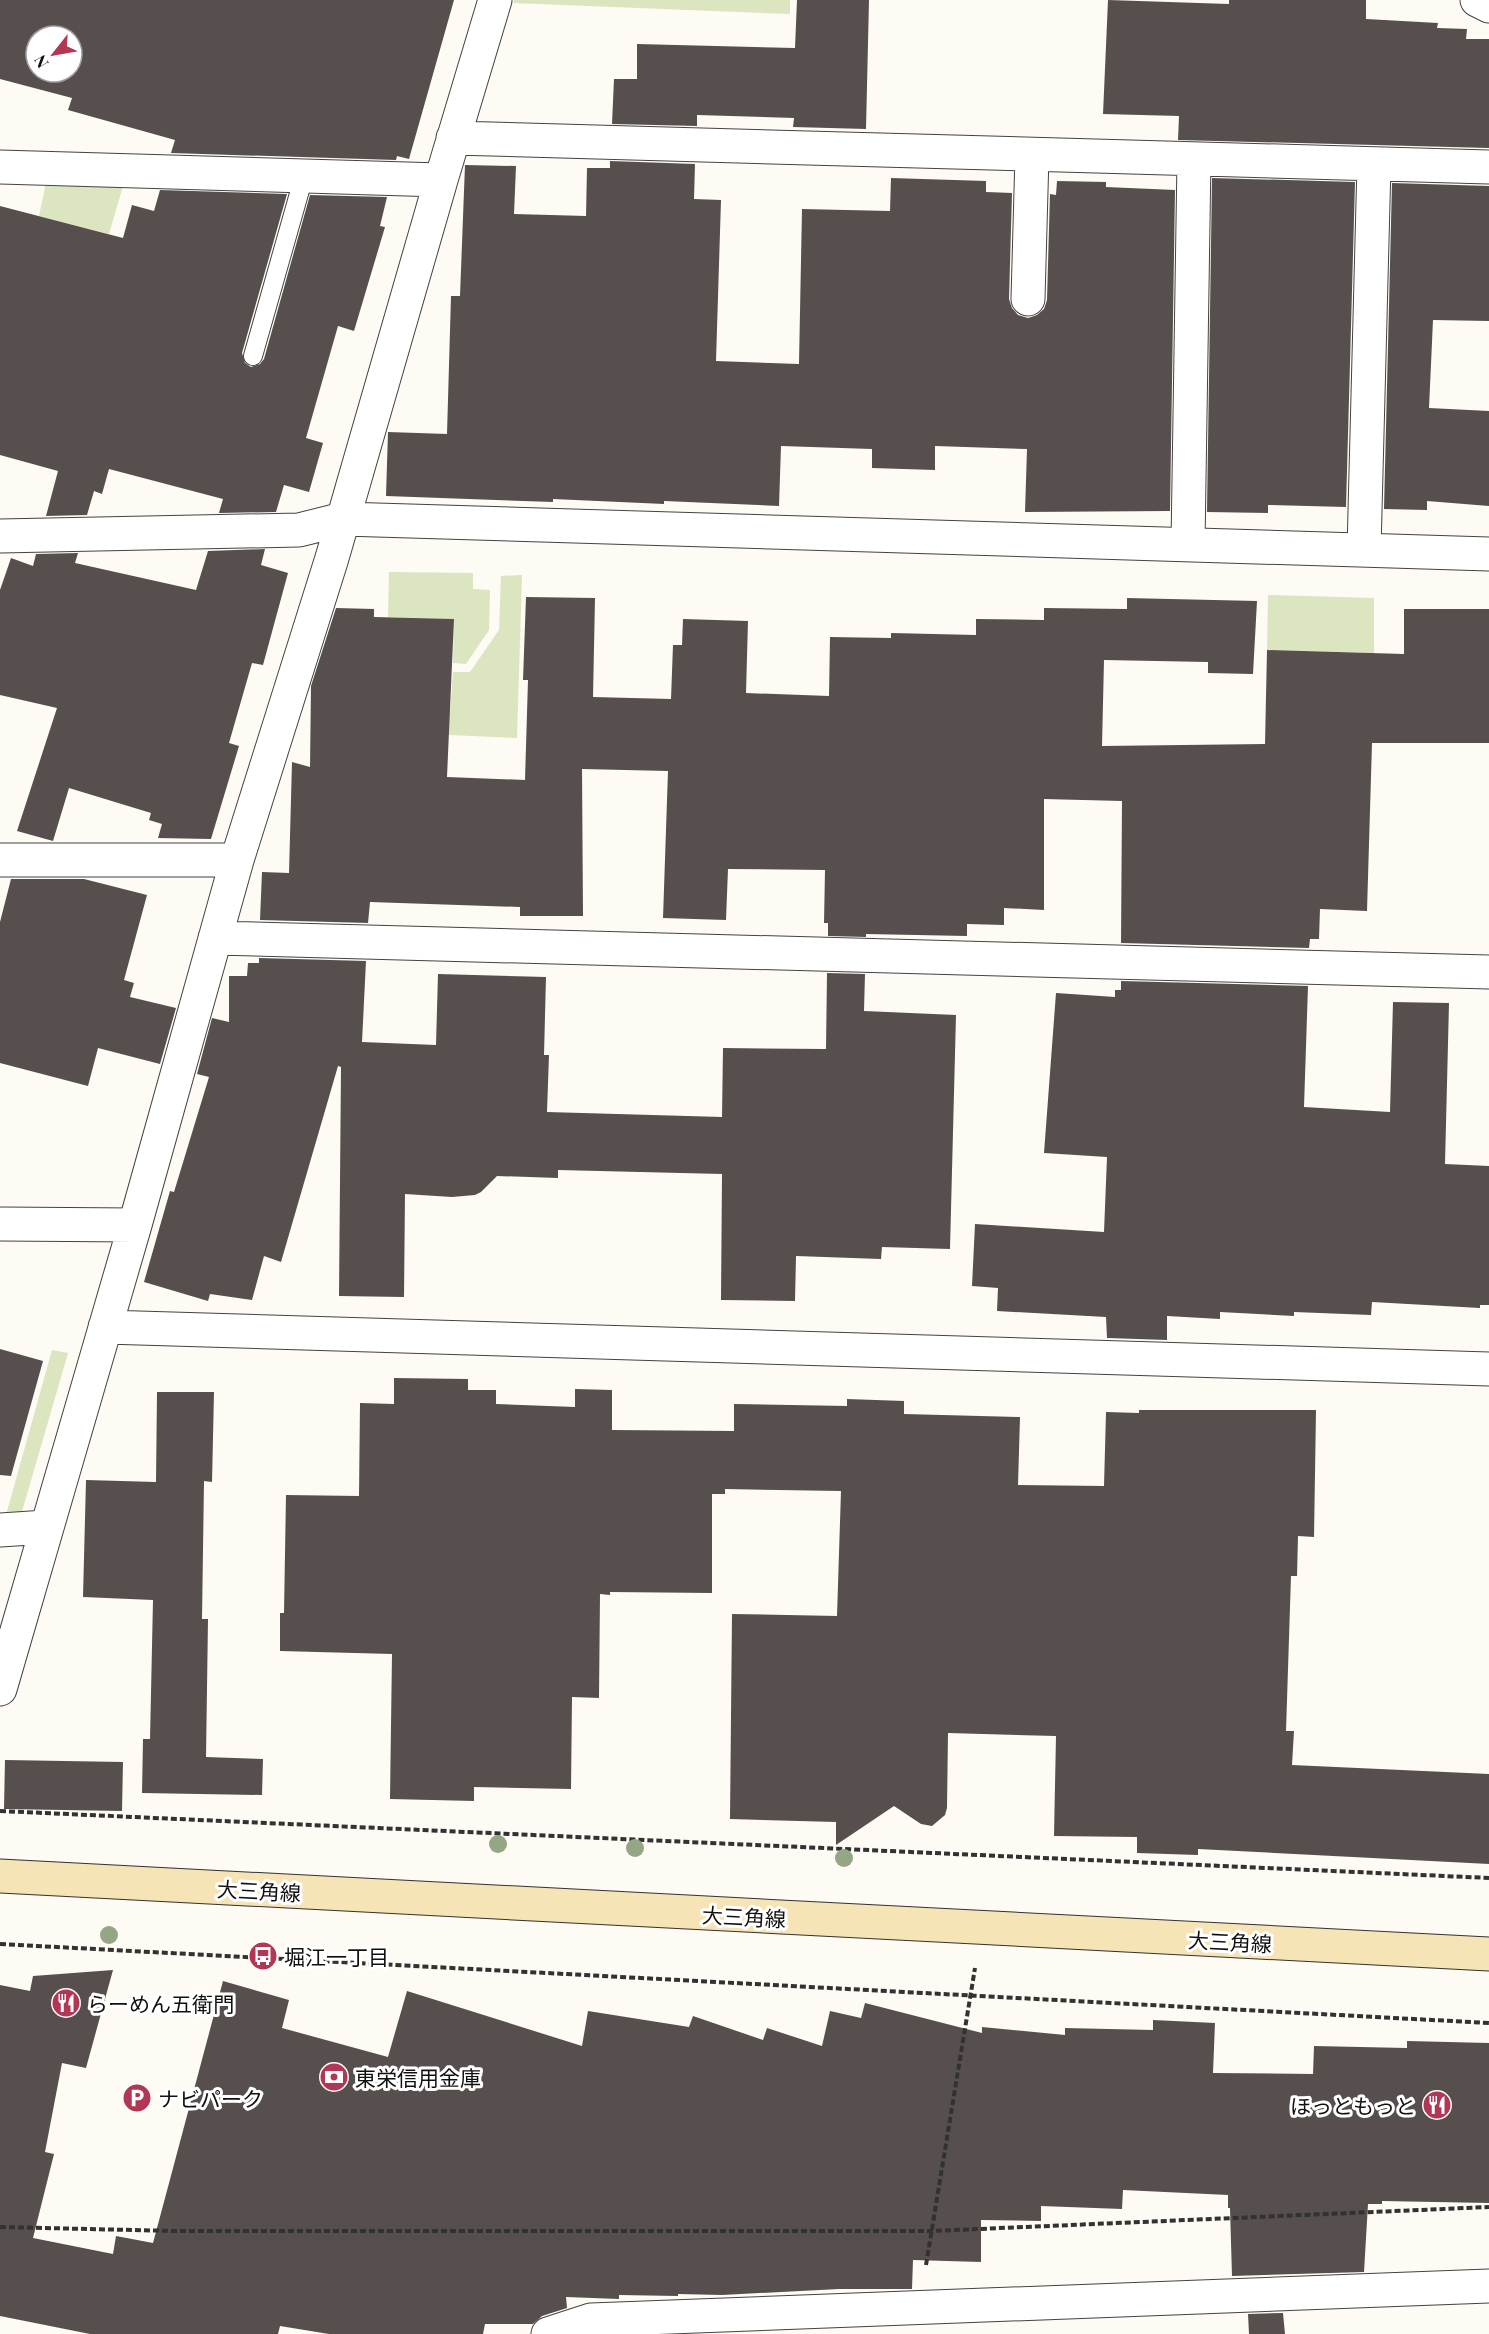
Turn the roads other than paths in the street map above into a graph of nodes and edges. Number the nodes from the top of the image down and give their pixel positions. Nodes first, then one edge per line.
1 (495, 0) edge
2 (1477, 0) edge
3 (1489, 6) edge
4 (453, 138) junction
5 (1032, 155) junction
6 (1194, 159) junction
7 (1374, 164) junction
8 (0, 167) edge
9 (1489, 167) edge
10 (303, 176) junction
11 (441, 180) junction
12 (1028, 299) dead end
13 (253, 356) dead end
14 (343, 519) junction
15 (0, 536) edge
16 (1188, 544) junction
17 (1365, 550) junction
18 (1489, 554) edge
19 (0, 860) edge
20 (237, 860) junction
21 (215, 938) junction
22 (1489, 972) edge
23 (0, 1224) edge
24 (135, 1225) junction
25 (105, 1327) junction
26 (1489, 1369) edge
27 (46, 1527) junction
28 (0, 1530) edge
29 (0, 1689) edge
30 (0, 1876) edge
31 (1489, 1954) edge
32 (1489, 2286) edge
33 (548, 2334) edge

1 - 4 street
2 - 3 street
4 - 5 street
4 - 11 street
5 - 6 street
5 - 12 street
6 - 7 street
6 - 16 street
7 - 9 street
7 - 17 street
8 - 10 street
10 - 11 street
10 - 13 lane
11 - 14 street
14 - 15 street
14 - 16 street
14 - 20 street
16 - 17 street
17 - 18 street
19 - 20 street
20 - 21 street
21 - 22 street
21 - 24 street
23 - 24 street
24 - 25 street
25 - 26 street
25 - 27 street
27 - 28 street
27 - 29 street
30 - 31 street, 大三角線
32 - 33 street

